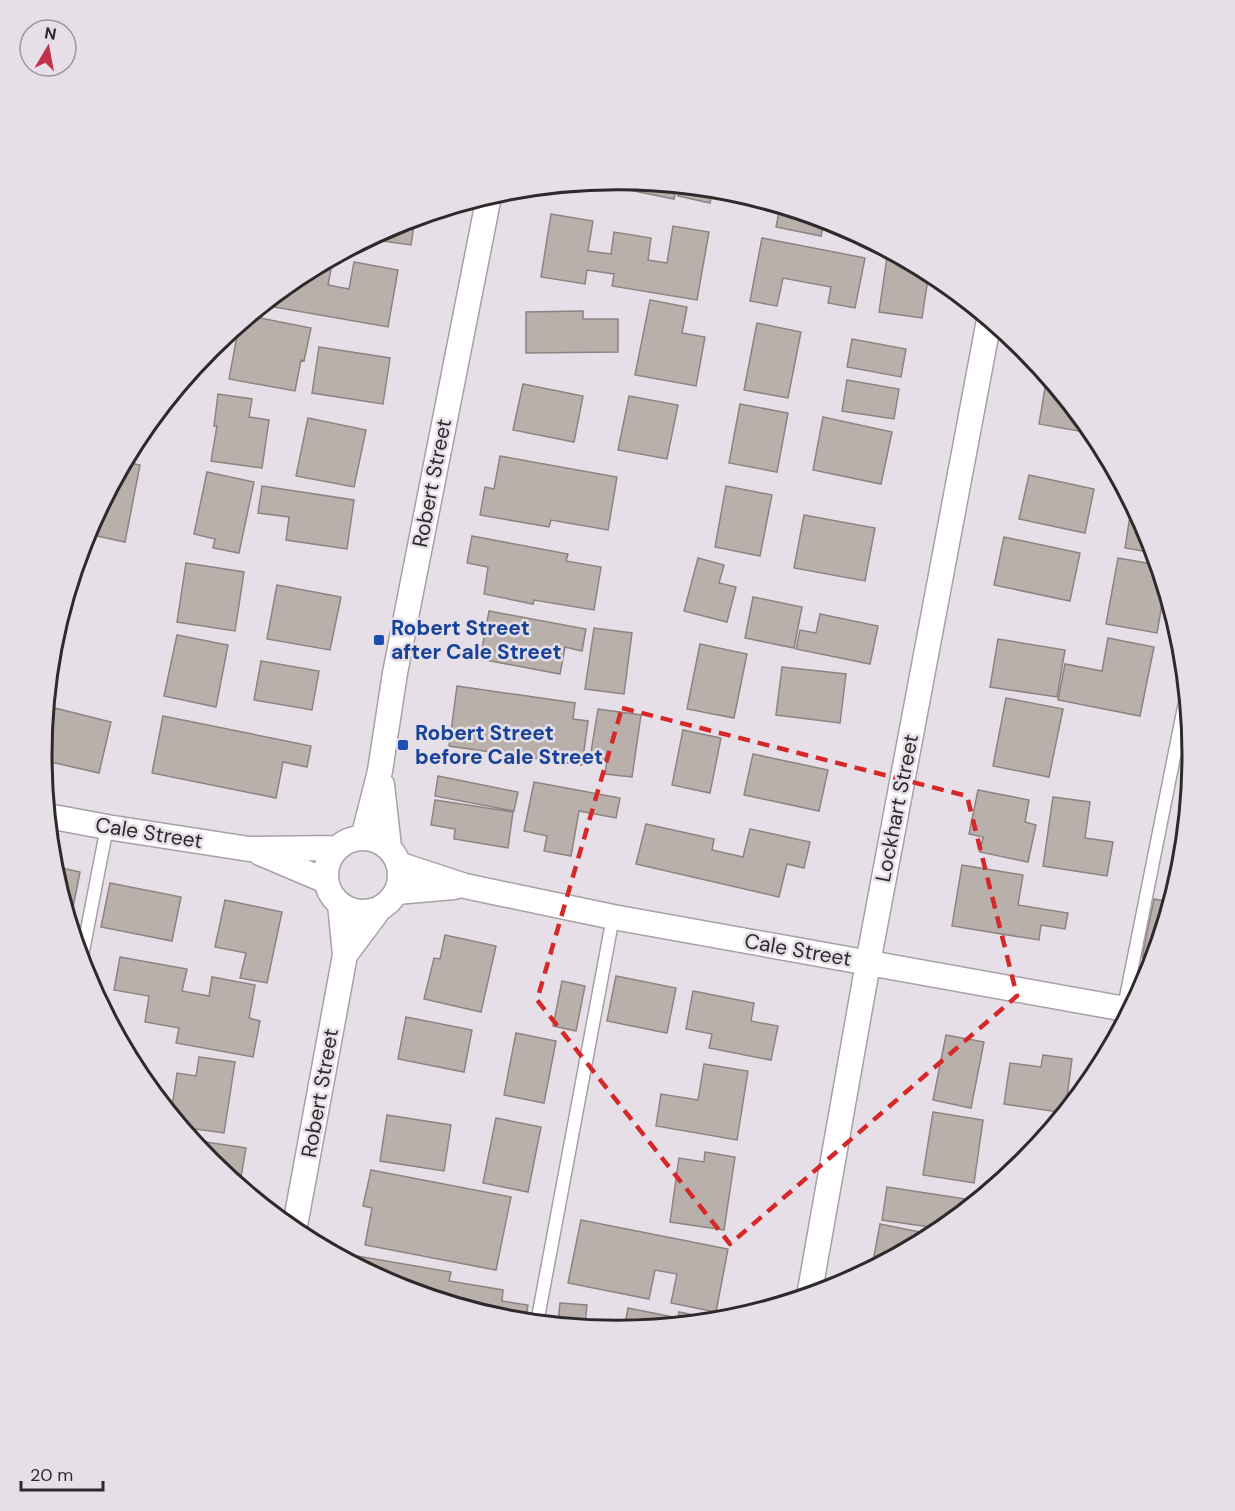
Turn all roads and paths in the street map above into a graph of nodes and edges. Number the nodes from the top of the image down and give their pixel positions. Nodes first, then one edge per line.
1 (487, 206) edge
2 (987, 329) edge
3 (1181, 722) edge
4 (380, 771) junction
5 (56, 818) edge
6 (107, 827) junction
7 (363, 838) junction
8 (336, 848) junction
9 (249, 849) junction
10 (393, 856) junction
11 (326, 881) junction
12 (465, 886) junction
13 (388, 900) junction
14 (340, 904) junction
15 (613, 917) junction
16 (84, 943) edge
17 (345, 955) junction
18 (868, 963) junction
19 (1128, 996) edge
20 (1118, 1016) edge
21 (296, 1219) edge
22 (810, 1287) edge
23 (538, 1315) edge

1 - 4 street, Robert Street
2 - 18 street, Lockhart Street
3 - 19 lane
4 - 7 street, Robert Street
4 - 10 street, Robert Street
5 - 6 street, Cale Street
6 - 9 street, Cale Street
6 - 16 lane
7 - 8 street
7 - 10 street
8 - 9 street, Cale Street
8 - 11 street
9 - 11 street, Cale Street
10 - 12 street, Cale Street
10 - 13 street
11 - 14 street
12 - 13 street, Cale Street
12 - 15 street, Cale Street
13 - 14 street
13 - 17 street, Robert Street
14 - 17 street, Robert Street
15 - 18 street, Cale Street
15 - 23 lane
17 - 21 street, Robert Street
18 - 20 street, Cale Street
18 - 22 street, Lockhart Street

